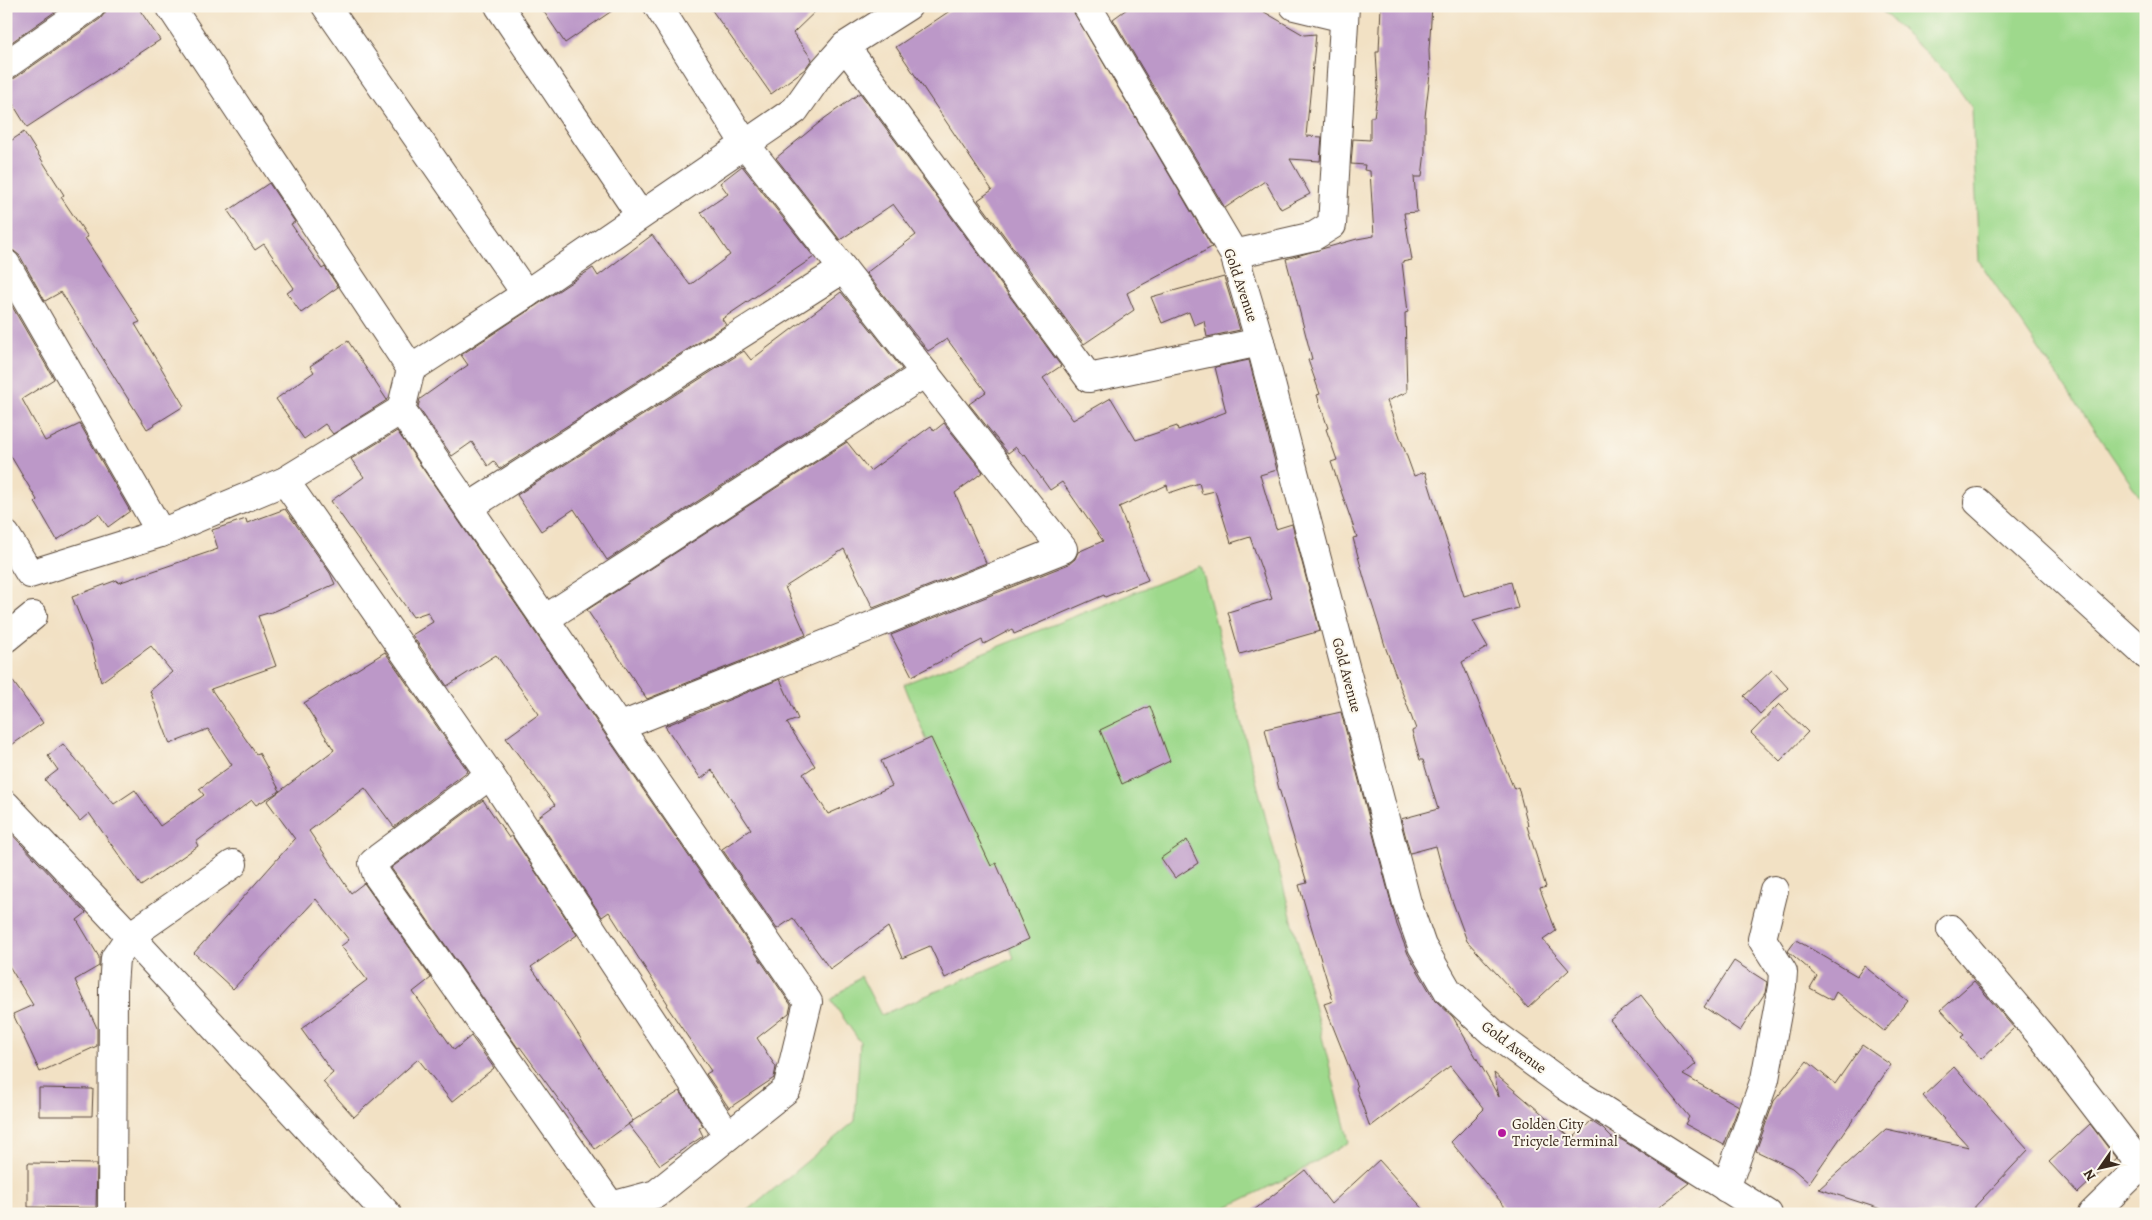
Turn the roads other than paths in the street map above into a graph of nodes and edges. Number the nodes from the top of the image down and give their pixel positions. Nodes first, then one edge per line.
1 (90, 6) edge
2 (170, 6) edge
3 (326, 6) edge
4 (499, 6) edge
5 (658, 6) edge
6 (907, 6) edge
7 (1087, 6) edge
8 (1294, 6) edge
9 (1345, 12) edge
10 (845, 46) junction
11 (6, 64) edge
12 (745, 144) junction
13 (640, 215) junction
14 (1234, 254) junction
15 (6, 264) edge
16 (843, 269) junction
17 (526, 294) junction
18 (1260, 342) junction
19 (412, 369) junction
20 (925, 373) junction
21 (401, 410) junction
22 (285, 481) junction
23 (1978, 502) dead end
24 (469, 507) junction
25 (161, 533) junction
26 (6, 535) edge
27 (33, 616) dead end
28 (545, 620) junction
29 (6, 638) edge
30 (2146, 655) edge
31 (619, 727) junction
32 (490, 775) junction
33 (6, 806) edge
34 (233, 864) dead end
35 (1774, 890) dead end
36 (1951, 930) dead end
37 (130, 936) junction
38 (728, 1136) junction
39 (2143, 1169) edge
40 (1726, 1188) junction
41 (112, 1214) edge
42 (387, 1214) edge
43 (1768, 1214) edge
44 (2092, 1214) edge

1 - 11 street
2 - 19 street
3 - 17 street
4 - 13 street
5 - 12 street
6 - 10 street
7 - 14 street, Gold Avenue
8 - 9 street
9 - 14 street
10 - 12 street
10 - 18 street
12 - 13 street
12 - 16 street
13 - 17 street
14 - 18 street, Gold Avenue
15 - 25 street
16 - 20 street
16 - 24 street
17 - 19 street
18 - 40 street, Gold Avenue
19 - 21 street
20 - 28 street
20 - 31 street
21 - 22 street
21 - 24 street
22 - 25 street
22 - 32 street
23 - 30 street
24 - 28 street
25 - 26 street
27 - 29 street
28 - 31 street
31 - 38 street
32 - 38 street
32 - 38 street
33 - 37 street
34 - 37 street
35 - 40 street
36 - 39 street
37 - 41 street
37 - 42 street
39 - 44 street
40 - 43 street, Gold Avenue

